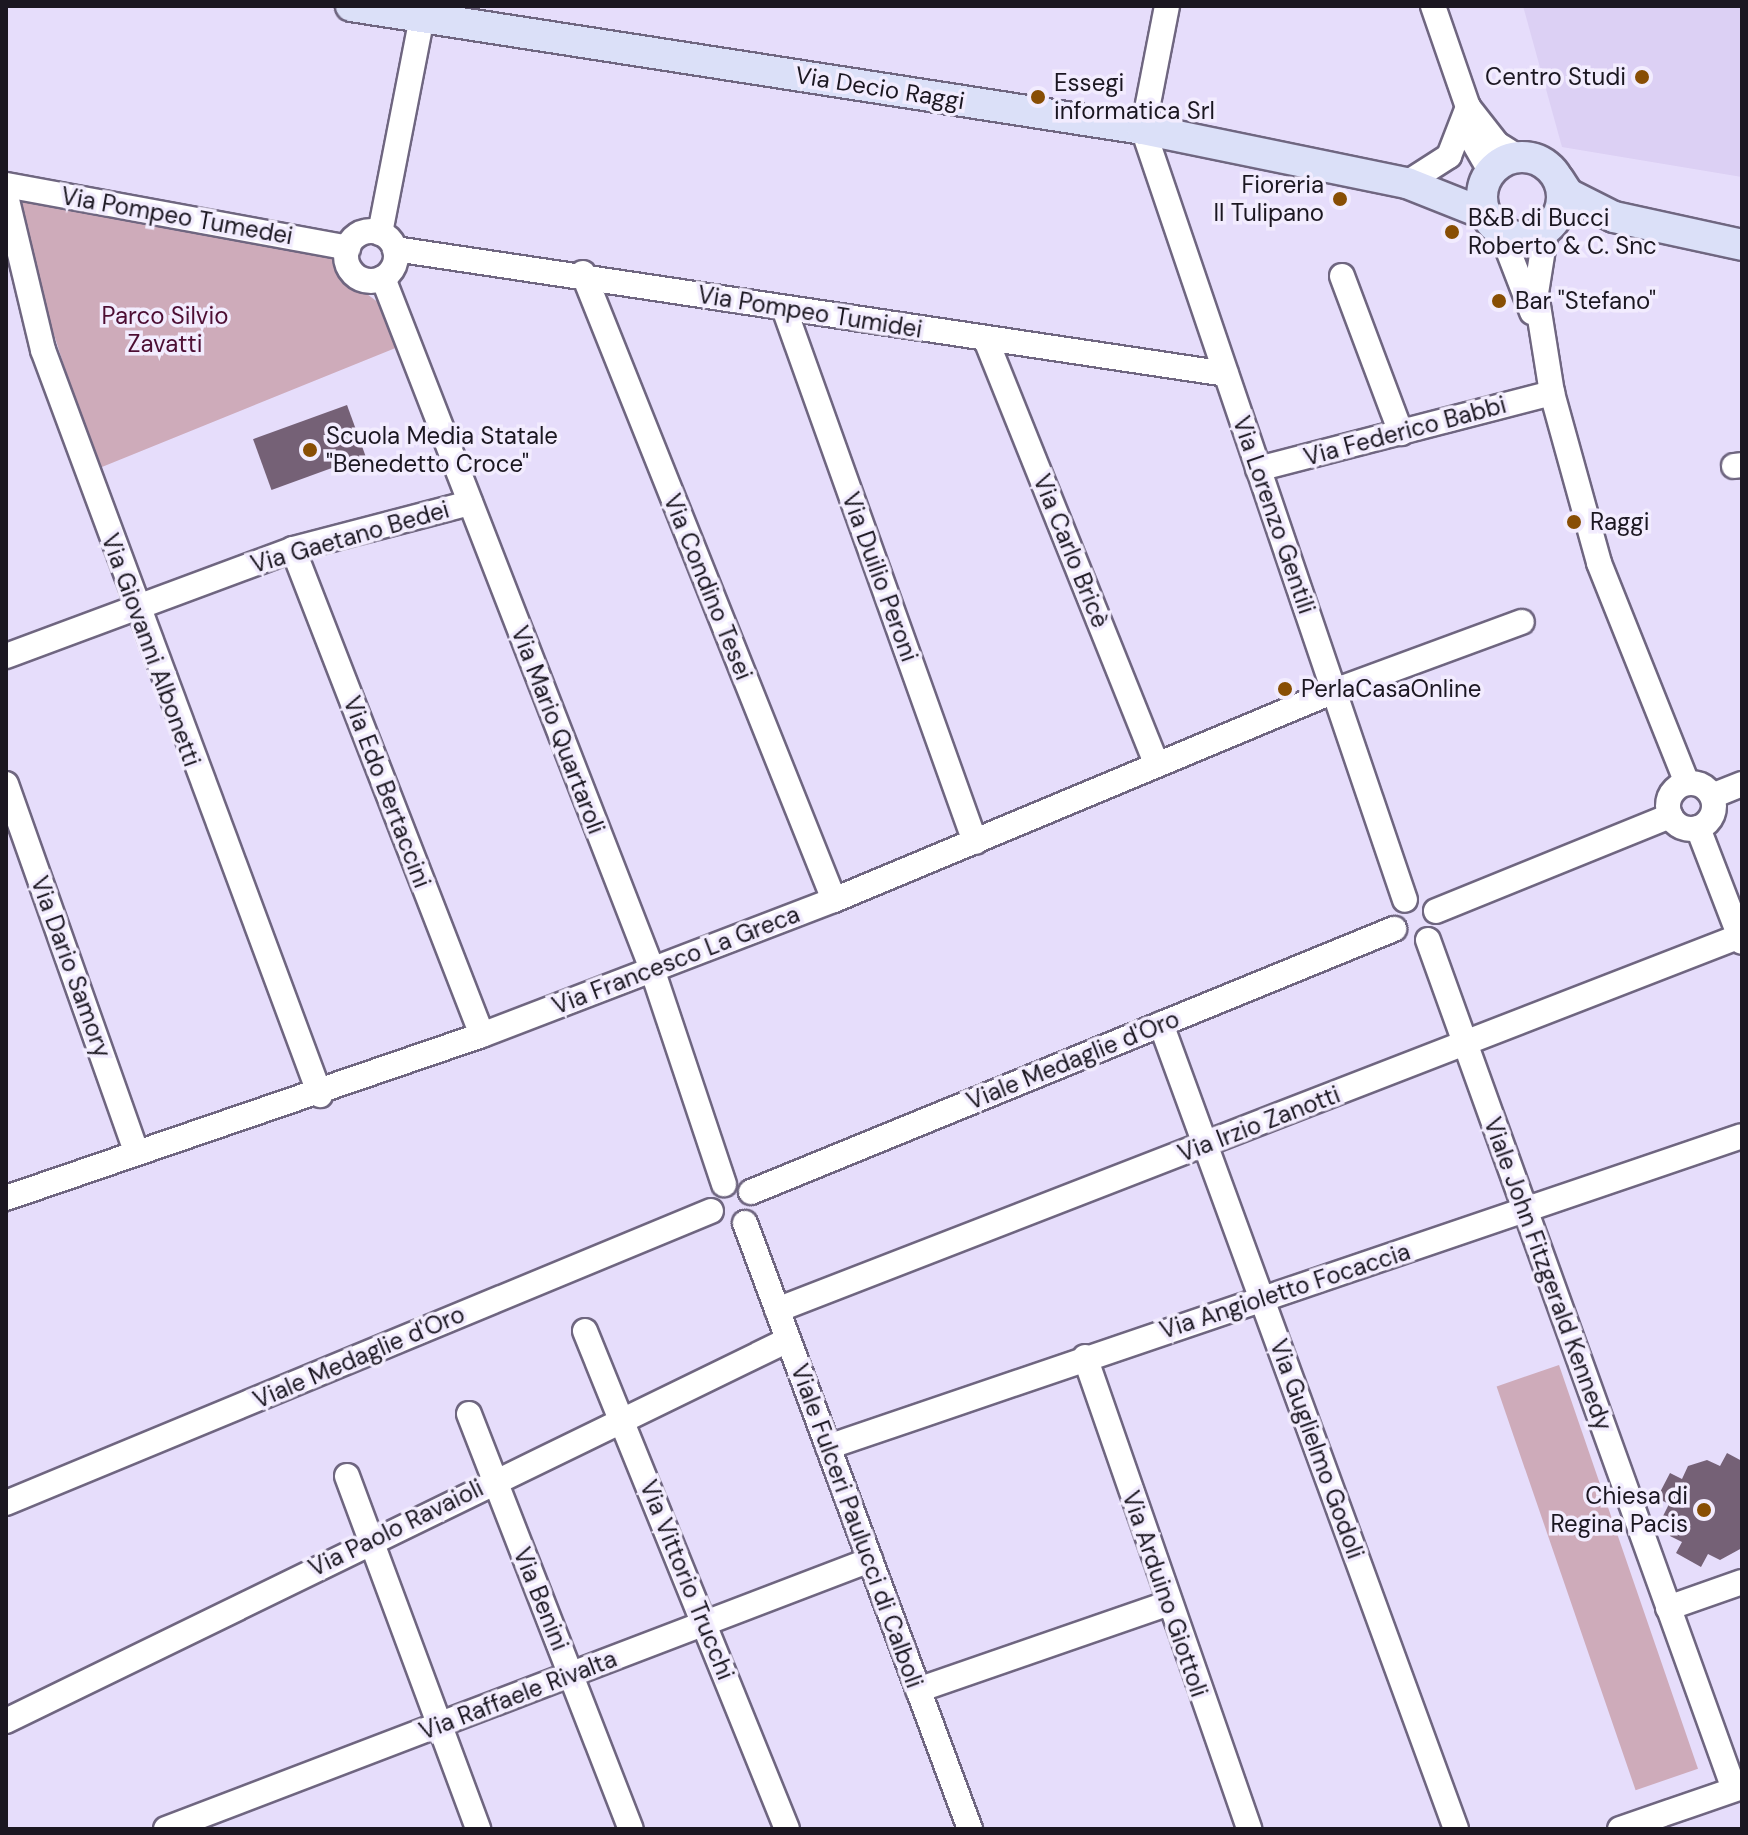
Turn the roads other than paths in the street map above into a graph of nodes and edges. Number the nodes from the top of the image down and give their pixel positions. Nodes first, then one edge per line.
1 (351, 6) edge
2 (1167, 6) edge
3 (1433, 6) edge
4 (402, 12) edge
5 (1468, 107) junction
6 (1143, 129) junction
7 (1518, 157) junction
8 (1487, 178) junction
9 (1559, 180) junction
10 (1407, 183) junction
11 (6, 185) edge
12 (6, 196) edge
13 (1614, 217) junction
14 (1493, 223) junction
15 (1546, 230) junction
16 (388, 241) junction
17 (1742, 245) edge
18 (348, 248) junction
19 (583, 273) junction
20 (1342, 276) dead end
21 (383, 278) junction
22 (785, 311) junction
23 (1538, 328) junction
24 (986, 340) junction
25 (1226, 374) junction
26 (1552, 393) junction
27 (1401, 433) junction
28 (1258, 469) junction
29 (470, 503) junction
30 (293, 549) junction
31 (135, 611) junction
32 (1522, 622) dead end
33 (6, 656) edge
34 (1334, 691) junction
35 (1156, 762) junction
36 (1687, 783) junction
37 (6, 784) edge
38 (1742, 784) edge
39 (1712, 796) junction
40 (1670, 816) junction
41 (1698, 828) junction
42 (975, 842) junction
43 (834, 900) junction
44 (1405, 900) junction
45 (1436, 911) junction
46 (1394, 929) junction
47 (1741, 939) edge
48 (1428, 940) junction
49 (652, 969) junction
50 (1161, 1024) junction
51 (482, 1035) junction
52 (1465, 1044) junction
53 (320, 1095) junction
54 (1742, 1136) edge
55 (1205, 1144) junction
56 (136, 1151) junction
57 (724, 1184) junction
58 (751, 1192) junction
59 (6, 1198) edge
60 (711, 1211) junction
61 (1525, 1211) junction
62 (745, 1223) junction
63 (1262, 1298) junction
64 (777, 1310) junction
65 (585, 1331) dead end
66 (788, 1340) junction
67 (1085, 1357) junction
68 (469, 1414) dead end
69 (621, 1421) junction
70 (828, 1447) junction
71 (347, 1476) dead end
72 (494, 1480) junction
73 (6, 1503) edge
74 (372, 1540) junction
75 (870, 1560) junction
76 (1742, 1582) edge
77 (1166, 1604) junction
78 (1668, 1608) junction
79 (707, 1625) junction
80 (571, 1674) junction
81 (918, 1690) junction
82 (6, 1721) edge
83 (437, 1725) junction
84 (1734, 1789) edge
85 (228, 1818) edge
86 (166, 1829) edge
87 (478, 1829) edge
88 (631, 1829) edge
89 (787, 1829) edge
90 (970, 1829) edge
91 (1249, 1829) edge
92 (1456, 1829) edge
93 (1620, 1829) edge

1 - 4 main road, Via Decio Raggi
2 - 6 street
3 - 5 street
4 - 6 main road, Via Decio Raggi
4 - 16 street
5 - 7 street
5 - 8 street
5 - 10 street
6 - 10 main road, Via Decio Raggi
6 - 25 street, Via Lorenzo Gentili
7 - 8 main road, Via Decio Raggi
7 - 9 main road, Via Decio Raggi
8 - 10 main road, Via Decio Raggi
8 - 14 main road
9 - 13 main road, Via Decio Raggi
9 - 15 main road
10 - 14 main road, Via Decio Raggi
11 - 18 street, Via Pompeo Tumedei
12 - 31 street, Via Giovanni Albonetti
13 - 15 main road, Via Decio Raggi
13 - 17 main road, Via Decio Raggi
14 - 15 main road, Via Decio Raggi
14 - 23 street
15 - 23 street
16 - 18 street
16 - 19 street, Via Pompeo Tumidei
16 - 21 street
18 - 21 street
19 - 22 street, Via Pompeo Tumidei
19 - 43 street, Via Condino Tesei
20 - 27 street
21 - 29 street, Via Mario Quartaroli
22 - 24 street, Via Pompeo Tumidei
22 - 42 street, Via Duilio Peroni
23 - 26 street
24 - 25 street, Via Pompeo Tumidei
24 - 35 street, Via Carlo Bricè
25 - 28 street, Via Lorenzo Gentili
26 - 27 street, Via Federico Babbi
26 - 36 street
27 - 28 street, Via Federico Babbi
28 - 34 street, Via Lorenzo Gentili
29 - 30 street, Via Gaetano Bedei
29 - 49 street, Via Mario Quartaroli
30 - 31 street, Via Gaetano Bedei
30 - 51 street, Via Edo Bertaccini
31 - 33 street, Via Gaetano Bedei
31 - 53 street, Via Giovanni Albonetti
32 - 34 street, Via Francesco La Greca
34 - 35 street, Via Francesco La Greca
34 - 44 street, Via Lorenzo Gentili
35 - 42 street, Via Francesco La Greca
36 - 39 street
36 - 40 street
37 - 56 street, Via Dario Samory
38 - 39 street
39 - 41 street
40 - 41 street
40 - 45 street
41 - 47 street
42 - 43 street, Via Francesco La Greca
43 - 49 street, Via Francesco La Greca
44 - 45 street
44 - 46 street
45 - 48 street
46 - 48 street
46 - 50 street, Viale Medaglie d'Oro
47 - 52 street, Via Irzio Zanotti
48 - 52 street, Viale John Fitzgerald Kennedy
49 - 51 street, Via Francesco La Greca
49 - 57 street, Via Mario Quartaroli
50 - 55 street, Via Guglielmo Godoli
50 - 58 street, Viale Medaglie d'Oro
51 - 53 street, Via Francesco La Greca
52 - 55 street, Via Irzio Zanotti
52 - 61 street, Viale John Fitzgerald Kennedy
53 - 56 street, Via Francesco La Greca
54 - 61 street, Via Angioletto Focaccia
55 - 63 street, Via Guglielmo Godoli
55 - 64 street, Via Irzio Zanotti
56 - 59 street, Via Francesco La Greca
57 - 58 street
57 - 60 street
58 - 62 street
60 - 62 street
60 - 73 street, Viale Medaglie d'Oro
61 - 63 street, Via Angioletto Focaccia
61 - 78 street, Viale John Fitzgerald Kennedy
62 - 64 street, Viale Fulceri Paulucci di Calboli
63 - 67 street, Via Angioletto Focaccia
63 - 92 street, Via Guglielmo Godoli
64 - 66 street, Viale Fulceri Paulucci di Calboli
65 - 69 street, Via Vittorio Trucchi
66 - 69 street, Via Paolo Ravaioli
66 - 70 street, Viale Fulceri Paulucci di Calboli
67 - 70 street, Via Angioletto Focaccia
67 - 77 street, Via Arduino Giottoli
68 - 72 street, Via Benini
69 - 72 street, Via Paolo Ravaioli
69 - 79 street, Via Vittorio Trucchi
70 - 75 street, Viale Fulceri Paulucci di Calboli
71 - 74 street
72 - 74 street, Via Paolo Ravaioli
72 - 80 street, Via Benini
74 - 82 street, Via Paolo Ravaioli
74 - 83 street
75 - 79 street, Via Raffaele Rivalta
75 - 81 street, Viale Fulceri Paulucci di Calboli
76 - 78 street
77 - 81 street
77 - 91 street, Via Arduino Giottoli
78 - 84 street, Viale John Fitzgerald Kennedy
79 - 80 street, Via Raffaele Rivalta
79 - 89 street, Via Vittorio Trucchi
80 - 83 street, Via Raffaele Rivalta
80 - 88 street, Via Benini
81 - 90 street, Viale Fulceri Paulucci di Calboli
83 - 85 street, Via Raffaele Rivalta
83 - 87 street
84 - 93 street
85 - 86 street, Via Raffaele Rivalta

